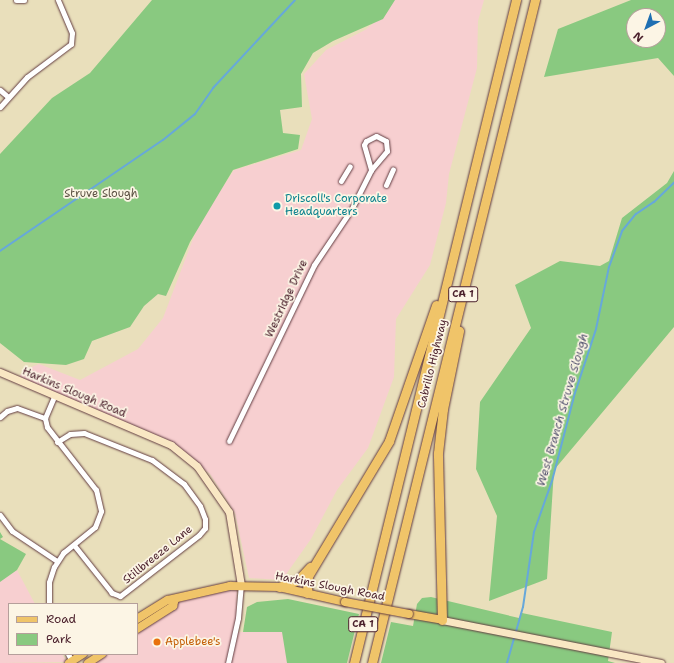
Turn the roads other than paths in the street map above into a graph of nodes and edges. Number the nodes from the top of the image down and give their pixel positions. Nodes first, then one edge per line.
1 (16, 0) edge
2 (24, 0) edge
3 (58, 0) edge
4 (516, 0) edge
5 (535, 0) edge
6 (0, 90) edge
7 (8, 97) junction
8 (0, 107) edge
9 (350, 166) dead end
10 (393, 169) dead end
11 (371, 170) junction
12 (341, 181) dead end
13 (386, 185) dead end
14 (451, 265) junction
15 (463, 294) junction
16 (0, 372) edge
17 (54, 397) junction
18 (0, 417) edge
19 (46, 418) junction
20 (229, 440) dead end
21 (58, 442) junction
22 (347, 511) junction
23 (0, 515) edge
24 (74, 544) junction
25 (57, 561) junction
26 (242, 585) junction
27 (279, 587) junction
28 (307, 593) junction
29 (175, 599) junction
30 (49, 603) edge
31 (138, 618) edge
32 (442, 620) junction
33 (138, 628) edge
34 (81, 655) edge
35 (100, 655) edge
36 (71, 660) edge
37 (88, 663) edge
38 (228, 663) edge
39 (354, 663) edge
40 (372, 663) edge
41 (662, 663) edge

1 - 2 street
3 - 7 street
4 - 14 highway, Cabrillo Highway / CA 1
5 - 15 highway, Cabrillo Highway / CA 1
6 - 7 street
7 - 8 street
9 - 12 street
10 - 13 street
11 - 11 street, Westridge Drive
11 - 20 street, Westridge Drive
14 - 22 highway
14 - 39 highway, Cabrillo Highway / CA 1
15 - 32 highway
15 - 40 highway, Cabrillo Highway / CA 1
16 - 17 main road, Harkins Slough Road
17 - 19 street
17 - 26 main road, Harkins Slough Road
18 - 19 street
19 - 21 street
21 - 24 street
21 - 24 street, Stillbreeze Lane
22 - 27 highway
22 - 28 highway
23 - 25 street
24 - 25 street
25 - 30 street
26 - 27 main road, Harkins Slough Road
26 - 29 main road
26 - 38 street
27 - 28 main road, Harkins Slough Road
28 - 32 main road, Harkins Slough Road, bridge
29 - 31 main road
29 - 33 main road
32 - 41 main road, Harkins Slough Road
34 - 36 main road
35 - 37 main road

